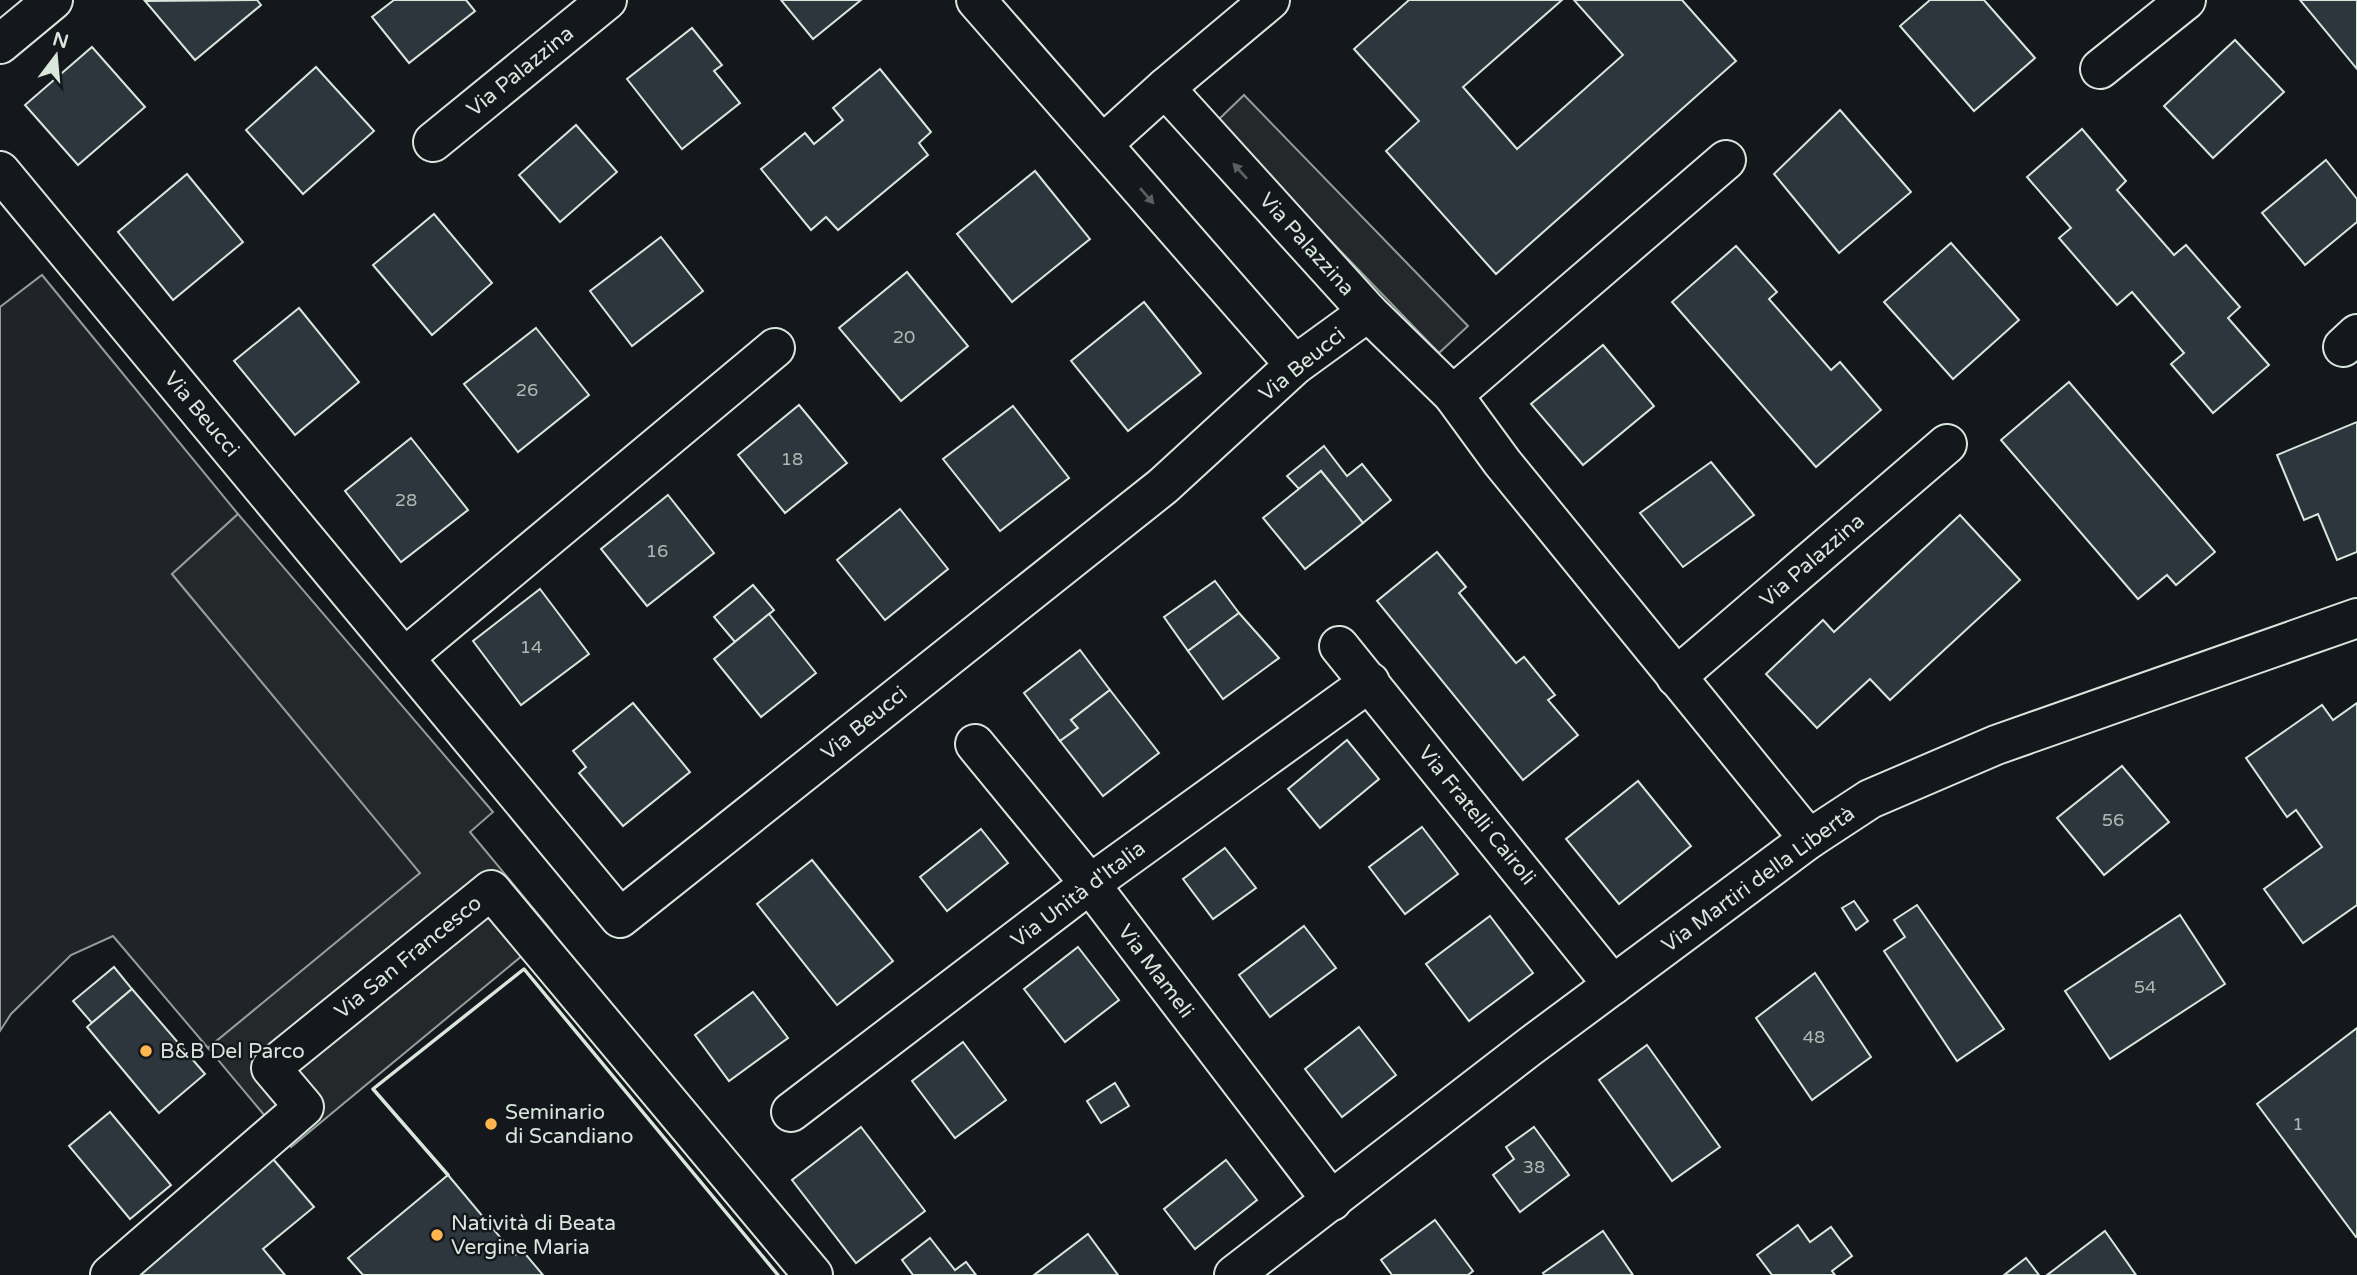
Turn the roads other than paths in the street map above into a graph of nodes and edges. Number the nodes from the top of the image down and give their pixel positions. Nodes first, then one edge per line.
1 (53, 0) edge
2 (607, 0) edge
3 (976, 0) edge
4 (1270, 0) edge
5 (2186, 0) edge
6 (0, 44) edge
7 (2100, 69) dead end
8 (1165, 88) junction
9 (433, 142) dead end
10 (1103, 144) junction
11 (1726, 160) dead end
12 (0, 171) edge
13 (1368, 312) junction
14 (775, 348) dead end
15 (1295, 365) junction
16 (1453, 395) junction
17 (1947, 444) dead end
18 (2357, 618) edge
19 (1339, 646) dead end
20 (405, 657) junction
21 (1676, 677) junction
22 (1370, 682) junction
23 (975, 744) dead end
24 (1809, 839) junction
25 (1090, 884) junction
26 (1613, 985) junction
27 (791, 1112) dead end
28 (1332, 1201) junction
29 (110, 1275) edge
30 (813, 1275) edge
31 (1234, 1275) edge

1 - 6 street
2 - 9 street, Via Palazzina
3 - 10 street
4 - 8 street
5 - 7 street
8 - 10 street
13 -> 8 street, Via Palazzina
10 -> 15 street
11 - 16 street
12 - 20 street, Via Beucci
13 - 15 street, Via Beucci
13 - 16 street, Via Palazzina
14 - 20 street
15 - 20 street, Via Beucci
16 - 21 street, Via Palazzina
17 - 21 street, Via Palazzina
18 - 24 street, Via Martiri della Libertà
19 - 22 street, Via Fratelli Cairoli
21 - 24 street, Via Palazzina
22 - 25 street, Via Unità d'Italia
22 - 26 street, Via Fratelli Cairoli
23 - 25 street, Via Mameli
24 - 26 street, Via Martiri della Libertà
25 - 27 street, Via Unità d'Italia
25 - 28 street, Via Mameli
26 - 28 street, Via Martiri della Libertà
28 - 31 street, Via Martiri della Libertà
29 - 30 street, Via San Francesco

